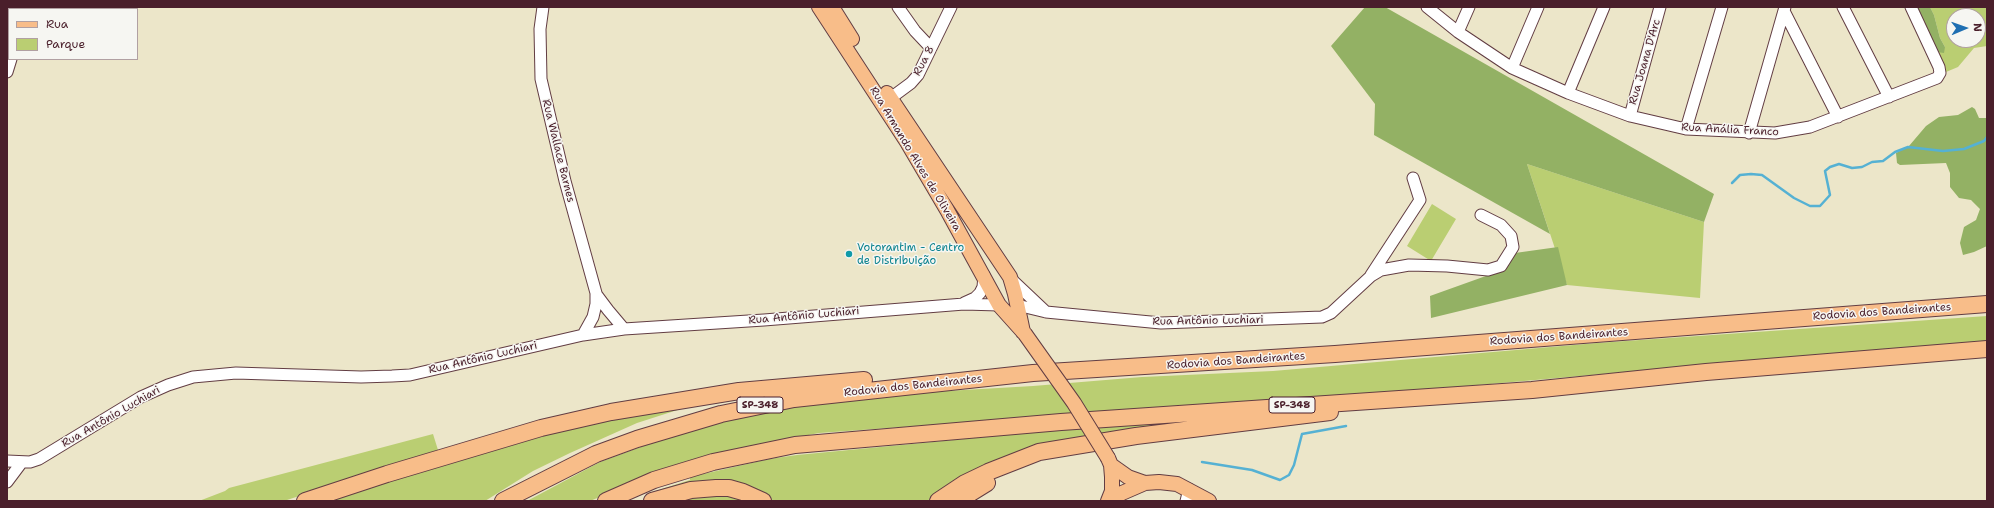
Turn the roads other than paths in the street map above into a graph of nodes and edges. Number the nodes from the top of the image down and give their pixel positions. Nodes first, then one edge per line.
1 (543, 7) edge
2 (819, 7) edge
3 (832, 7) edge
4 (898, 7) edge
5 (1427, 7) edge
6 (1469, 7) edge
7 (1538, 7) edge
8 (1604, 7) edge
9 (1660, 7) edge
10 (1722, 7) edge
11 (1843, 7) edge
12 (1910, 7) edge
13 (949, 8) edge
14 (1784, 9) edge
15 (1458, 32) junction
16 (931, 48) junction
17 (11, 60) edge
18 (1512, 68) junction
19 (7, 72) edge
20 (1568, 93) junction
21 (1889, 97) junction
22 (886, 102) junction
23 (1630, 116) junction
24 (1838, 117) junction
25 (1686, 129) junction
26 (1749, 133) junction
27 (1413, 178) dead end
28 (1481, 215) dead end
29 (1006, 272) junction
30 (984, 275) junction
31 (1371, 276) junction
32 (596, 293) junction
33 (964, 304) junction
34 (1987, 304) edge
35 (1017, 305) junction
36 (999, 306) junction
37 (1046, 312) junction
38 (624, 329) junction
39 (1024, 333) junction
40 (583, 335) junction
41 (1987, 349) edge
42 (1033, 373) junction
43 (1451, 396) junction
44 (1106, 440) junction
45 (7, 461) edge
46 (22, 462) junction
47 (1110, 462) junction
48 (7, 482) edge
49 (1145, 483) junction
50 (1187, 495) edge
51 (305, 501) edge
52 (503, 501) edge
53 (606, 501) edge
54 (652, 501) edge
55 (763, 501) edge
56 (938, 501) edge
57 (958, 501) edge
58 (1109, 501) edge
59 (1210, 501) edge

1 - 32 street, Rua Wallace Barnes
2 - 22 main road, Rua Armando Alves de Oliveira
3 - 22 main road, Rua Armando Alves de Oliveira
4 - 16 street
5 - 15 street, Rua Anália Franco
6 - 15 street
7 - 18 street
8 - 20 street
9 - 23 street, Rua Joana D'Arc
10 - 25 street
11 - 21 street
12 - 21 street, Rua Anália Franco
13 - 16 street, Rua 8
14 - 24 street
14 - 26 street
15 - 18 street, Rua Anália Franco
16 - 22 street, Rua 8
17 - 19 street
18 - 20 street, Rua Anália Franco
20 - 23 street, Rua Anália Franco
21 - 24 street, Rua Anália Franco
22 - 29 main road, Rua Armando Alves de Oliveira
22 - 30 main road, Rua Armando Alves de Oliveira
23 - 25 street, Rua Anália Franco
24 - 26 street, Rua Anália Franco
25 - 26 street, Rua Anália Franco
27 - 31 street
28 - 31 street
29 - 30 main road
29 - 35 main road, Rua Armando Alves de Oliveira
29 - 37 street
30 - 33 street
30 - 36 main road, Rua Armando Alves de Oliveira
31 - 37 street, Rua Antônio Luchiari
32 - 38 street, Rua Wallace Barnes
32 - 40 street, Rua Wallace Barnes
33 - 36 street, Rua Antônio Luchiari
33 - 38 street, Rua Antônio Luchiari
34 - 42 highway, Rodovia dos Bandeirantes / SP-348
35 - 36 main road
35 - 37 street, Rua Antônio Luchiari
35 - 39 main road, Rua Armando Alves de Oliveira
36 - 39 main road, Rua Armando Alves de Oliveira
38 - 40 street, Rua Antônio Luchiari
39 - 47 main road, Rua Armando Alves de Oliveira, bridge
40 - 46 street, Rua Antônio Luchiari
41 - 43 highway, SP-348
42 - 51 highway
42 - 52 highway, Rodovia dos Bandeirantes / SP-348
43 - 44 highway
43 - 53 highway, SP-348
44 - 56 highway
44 - 57 highway
45 - 46 street, Rua Antônio Luchiari
46 - 48 street
47 - 49 main road
47 - 58 main road
49 - 50 main road
49 - 58 main road
50 - 59 main road
54 - 55 highway

